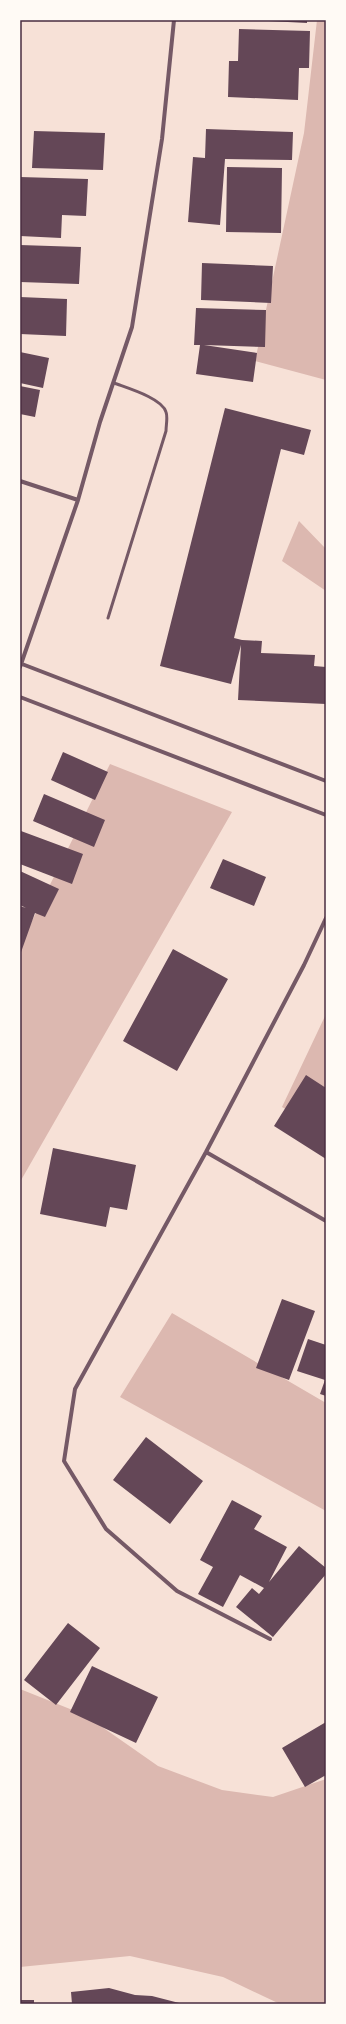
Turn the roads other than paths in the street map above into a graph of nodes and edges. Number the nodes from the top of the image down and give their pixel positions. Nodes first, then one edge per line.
1 (174, 20) edge
2 (114, 383) junction
3 (20, 481) edge
4 (78, 500) junction
5 (108, 618) dead end
6 (21, 666) edge
7 (20, 697) edge
8 (326, 781) edge
9 (326, 815) edge
10 (326, 918) edge
11 (206, 1152) junction
12 (326, 1221) edge
13 (270, 1639) dead end

1 - 2 street
2 - 4 street
2 - 5 lane
3 - 4 street
4 - 6 street
6 - 8 street
7 - 9 street
10 - 11 street
11 - 12 street
11 - 13 street

